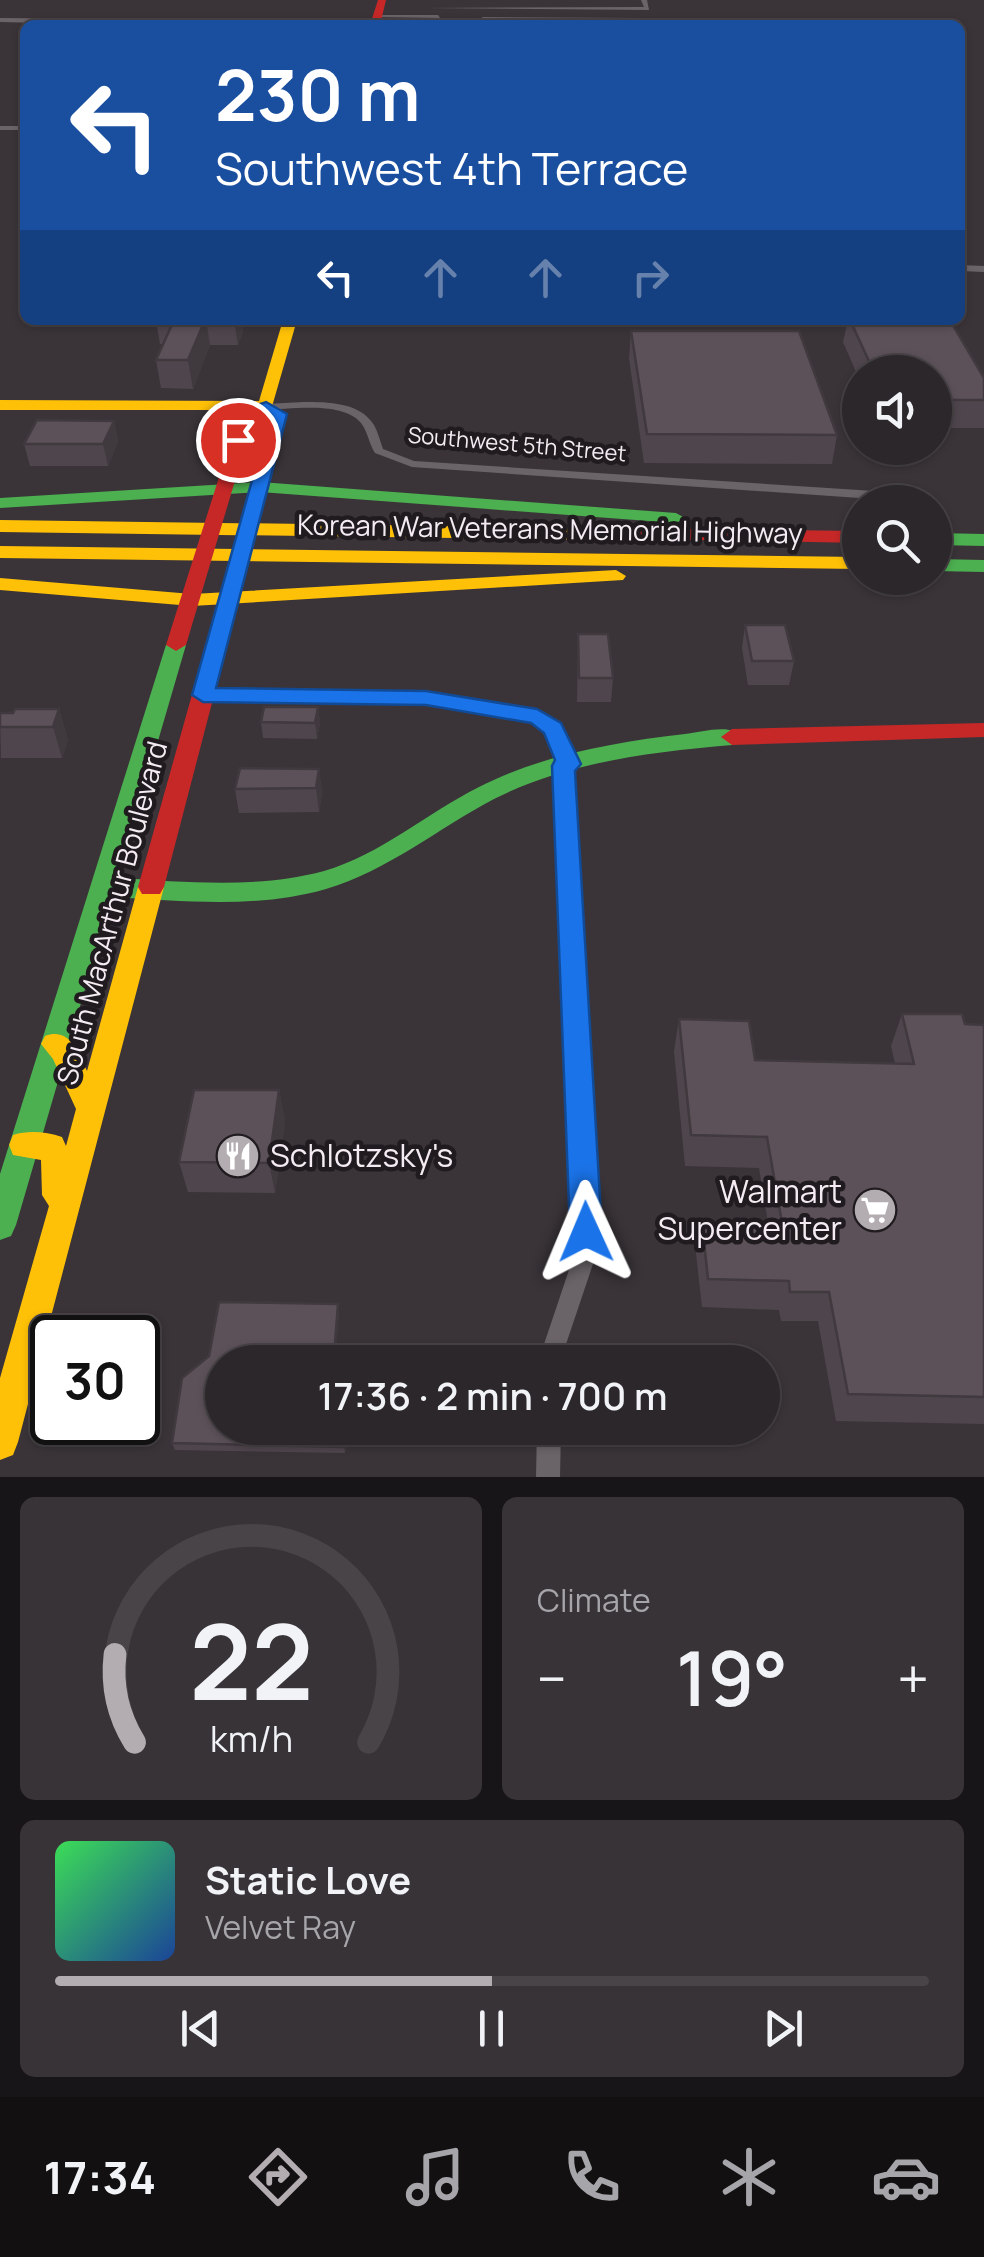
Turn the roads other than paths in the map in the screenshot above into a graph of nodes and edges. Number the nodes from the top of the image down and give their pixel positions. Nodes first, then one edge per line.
1 (460, 0) edge
2 (644, 0) edge
3 (427, 8) junction
4 (378, 14) edge
5 (403, 17) junction
6 (469, 20) edge
7 (289, 325) edge
8 (0, 405) edge
9 (266, 406) junction
10 (260, 487) junction
11 (225, 490) junction
12 (842, 493) edge
13 (0, 503) edge
14 (0, 526) edge
15 (826, 536) junction
16 (842, 536) edge
17 (952, 539) edge
18 (984, 540) edge
19 (0, 552) edge
20 (842, 563) edge
21 (842, 564) edge
22 (952, 565) edge
23 (984, 566) edge
24 (0, 584) edge
25 (230, 598) junction
26 (192, 600) junction
27 (203, 695) junction
28 (984, 730) edge
29 (566, 765) junction
30 (102, 887) junction
31 (149, 888) junction
32 (55, 1044) junction
33 (90, 1108) junction
34 (24, 1145) junction
35 (0, 1225) edge
36 (58, 1228) junction
37 (555, 1345) edge
38 (0, 1442) edge
39 (549, 1445) edge
40 (548, 1477) edge

1 - 3 street
2 - 3 street
3 - 5 street
4 - 5 street
5 - 6 street
7 - 9 main road, South MacArthur Boulevard
8 - 9 main road, Southwest 5th Street
9 - 10 main road, South MacArthur Boulevard
9 - 11 main road, South MacArthur Boulevard
9 - 12 street, Southwest 5th Street
10 - 11 main road
10 - 15 main road
10 - 25 main road, South MacArthur Boulevard
11 - 13 main road
11 - 26 main road, South MacArthur Boulevard
14 - 15 main road, Korean War Veterans Memorial Highway
15 - 16 main road, Korean War Veterans Memorial Highway
17 - 18 main road
19 - 20 main road, Korean War Veterans Memorial Highway
21 - 25 main road
22 - 23 main road
24 - 26 main road
25 - 26 main road
25 - 27 main road, South MacArthur Boulevard
26 - 30 main road, South MacArthur Boulevard
27 - 29 street
27 - 31 main road, South MacArthur Boulevard
28 - 29 main road
29 - 31 main road
29 - 37 street
30 - 31 main road
30 - 32 main road, South MacArthur Boulevard
31 - 33 main road, South MacArthur Boulevard
32 - 33 main road
32 - 34 main road, South MacArthur Boulevard
33 - 36 main road, South MacArthur Boulevard
34 - 35 main road, South MacArthur Boulevard
34 - 36 main road
36 - 38 main road, South MacArthur Boulevard
39 - 40 street

